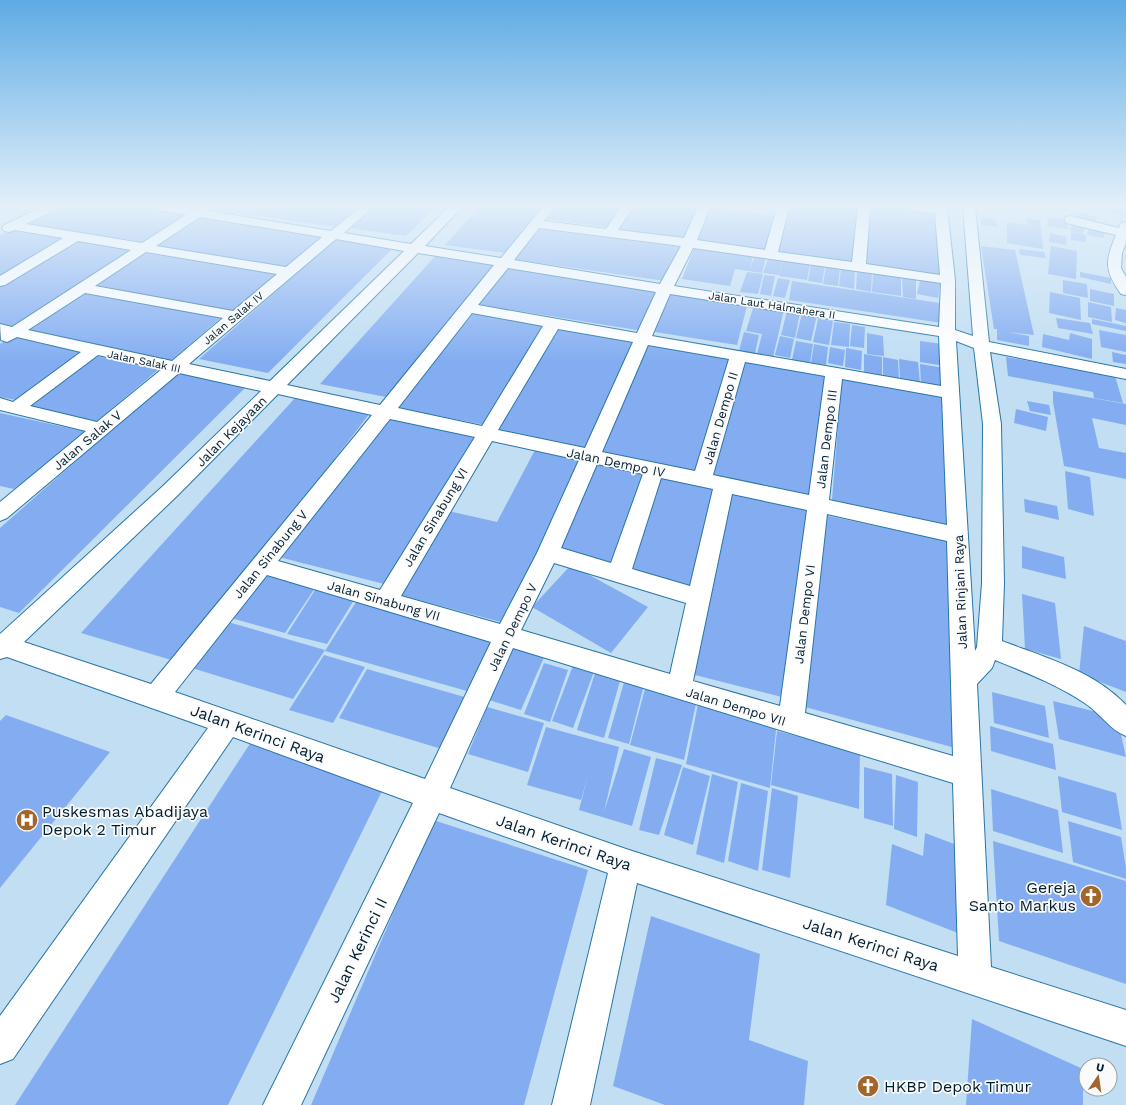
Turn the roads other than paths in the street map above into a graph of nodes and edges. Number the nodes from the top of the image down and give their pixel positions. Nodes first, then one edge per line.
1 (39, 259) edge
2 (128, 259) edge
3 (208, 259) edge
4 (305, 259) edge
5 (404, 259) edge
6 (489, 259) edge
7 (506, 259) edge
8 (681, 259) edge
9 (796, 259) edge
10 (860, 259) edge
11 (946, 259) edge
12 (974, 259) edge
13 (1115, 259) edge
14 (504, 261) junction
15 (859, 267) junction
16 (289, 272) junction
17 (948, 280) junction
18 (0, 282) edge
19 (82, 288) junction
20 (665, 289) junction
21 (1126, 291) edge
22 (467, 308) junction
23 (235, 316) junction
24 (553, 323) junction
25 (7, 331) edge
26 (947, 333) junction
27 (642, 339) junction
28 (0, 342) edge
29 (982, 344) junction
30 (94, 350) junction
31 (738, 356) junction
32 (173, 367) junction
33 (834, 373) junction
34 (1126, 374) edge
35 (274, 389) junction
36 (950, 393) junction
37 (8, 406) edge
38 (383, 412) junction
39 (100, 428) junction
40 (486, 434) junction
41 (590, 457) junction
42 (654, 470) junction
43 (702, 480) junction
44 (724, 486) junction
45 (9, 494) edge
46 (818, 506) junction
47 (0, 513) edge
48 (958, 536) junction
49 (548, 553) junction
50 (261, 565) junction
51 (619, 574) junction
52 (699, 598) junction
53 (386, 601) junction
54 (506, 636) junction
55 (2, 646) edge
56 (989, 647) junction
57 (964, 681) junction
58 (679, 688) junction
59 (157, 696) junction
60 (1124, 718) edge
61 (791, 722) junction
62 (228, 723) junction
63 (967, 774) junction
64 (432, 796) junction
65 (626, 864) junction
66 (975, 978) junction
67 (1126, 1028) edge
68 (0, 1046) edge
69 (282, 1105) edge
70 (571, 1105) edge

1 - 18 street
2 - 19 street
3 - 16 street
4 - 16 street, Jalan Salak IV
5 - 35 street, Jalan Kejayaan
6 - 14 street, Jalan Laut Halmahera II
7 - 14 street, Jalan Sinabung V
8 - 20 street, Jalan Dempo V
9 - 15 street
10 - 15 street
11 - 17 street, Jalan Rinjani Raya
12 - 29 street
13 - 21 street
14 - 20 street, Jalan Laut Halmahera II
14 - 22 street, Jalan Sinabung V
15 - 17 street
16 - 23 street, Jalan Salak IV
17 - 26 street, Jalan Rinjani Raya
19 - 23 street
19 - 25 street
20 - 26 street, Jalan Laut Halmahera II
20 - 27 street, Jalan Dempo V
22 - 24 street
22 - 38 street, Jalan Sinabung V
23 - 32 street, Jalan Salak IV
24 - 27 street
24 - 40 street, Jalan Sinabung VI
25 - 28 street
25 - 30 street, Jalan Salak III
26 - 29 street, Jalan Laut Halmahera II
26 - 36 street, Jalan Rinjani Raya
27 - 31 street
27 - 41 street, Jalan Dempo V
29 - 34 street, Jalan Laut Halmahera II
29 - 56 street
30 - 32 street, Jalan Salak III
30 - 37 street
31 - 33 street
31 - 43 street, Jalan Dempo II
32 - 35 street, Jalan Salak III
32 - 39 street, Jalan Salak V
33 - 36 street
33 - 46 street, Jalan Dempo III
35 - 38 street, Jalan Dempo IV
35 - 55 street, Jalan Kejayaan
36 - 48 street, Jalan Rinjani Raya
37 - 39 street
38 - 40 street, Jalan Dempo IV
38 - 50 street, Jalan Sinabung V
39 - 45 street, Jalan Salak V
40 - 41 street, Jalan Dempo IV
40 - 53 street, Jalan Sinabung VI
41 - 42 street, Jalan Dempo IV
41 - 49 street, Jalan Dempo V
42 - 43 street, Jalan Dempo IV
42 - 51 street
43 - 44 street, Jalan Dempo IV
44 - 46 street, Jalan Dempo IV
44 - 52 street
45 - 47 street, Jalan Salak V
46 - 48 street, Jalan Dempo IV
46 - 61 street, Jalan Dempo VI
48 - 57 street, Jalan Rinjani Raya
49 - 51 street
49 - 54 street, Jalan Dempo V
50 - 53 street, Jalan Sinabung VII
50 - 59 street, Jalan Sinabung V
51 - 52 street
52 - 58 street
53 - 54 street, Jalan Sinabung VII
54 - 58 street, Jalan Dempo VII
54 - 64 street, Jalan Dempo V
55 - 59 street, Jalan Kerinci Raya
56 - 57 street
56 - 60 street
57 - 63 street, Jalan Rinjani Raya
58 - 61 street, Jalan Dempo VII
59 - 62 street, Jalan Kerinci Raya
61 - 63 street, Jalan Dempo VII
62 - 64 street, Jalan Kerinci Raya
62 - 68 street
63 - 66 street, Jalan Rinjani Raya
64 - 65 street, Jalan Kerinci Raya
64 - 69 street, Jalan Kerinci II
65 - 66 street, Jalan Kerinci Raya
65 - 70 street
66 - 67 street, Jalan Kerinci Raya

